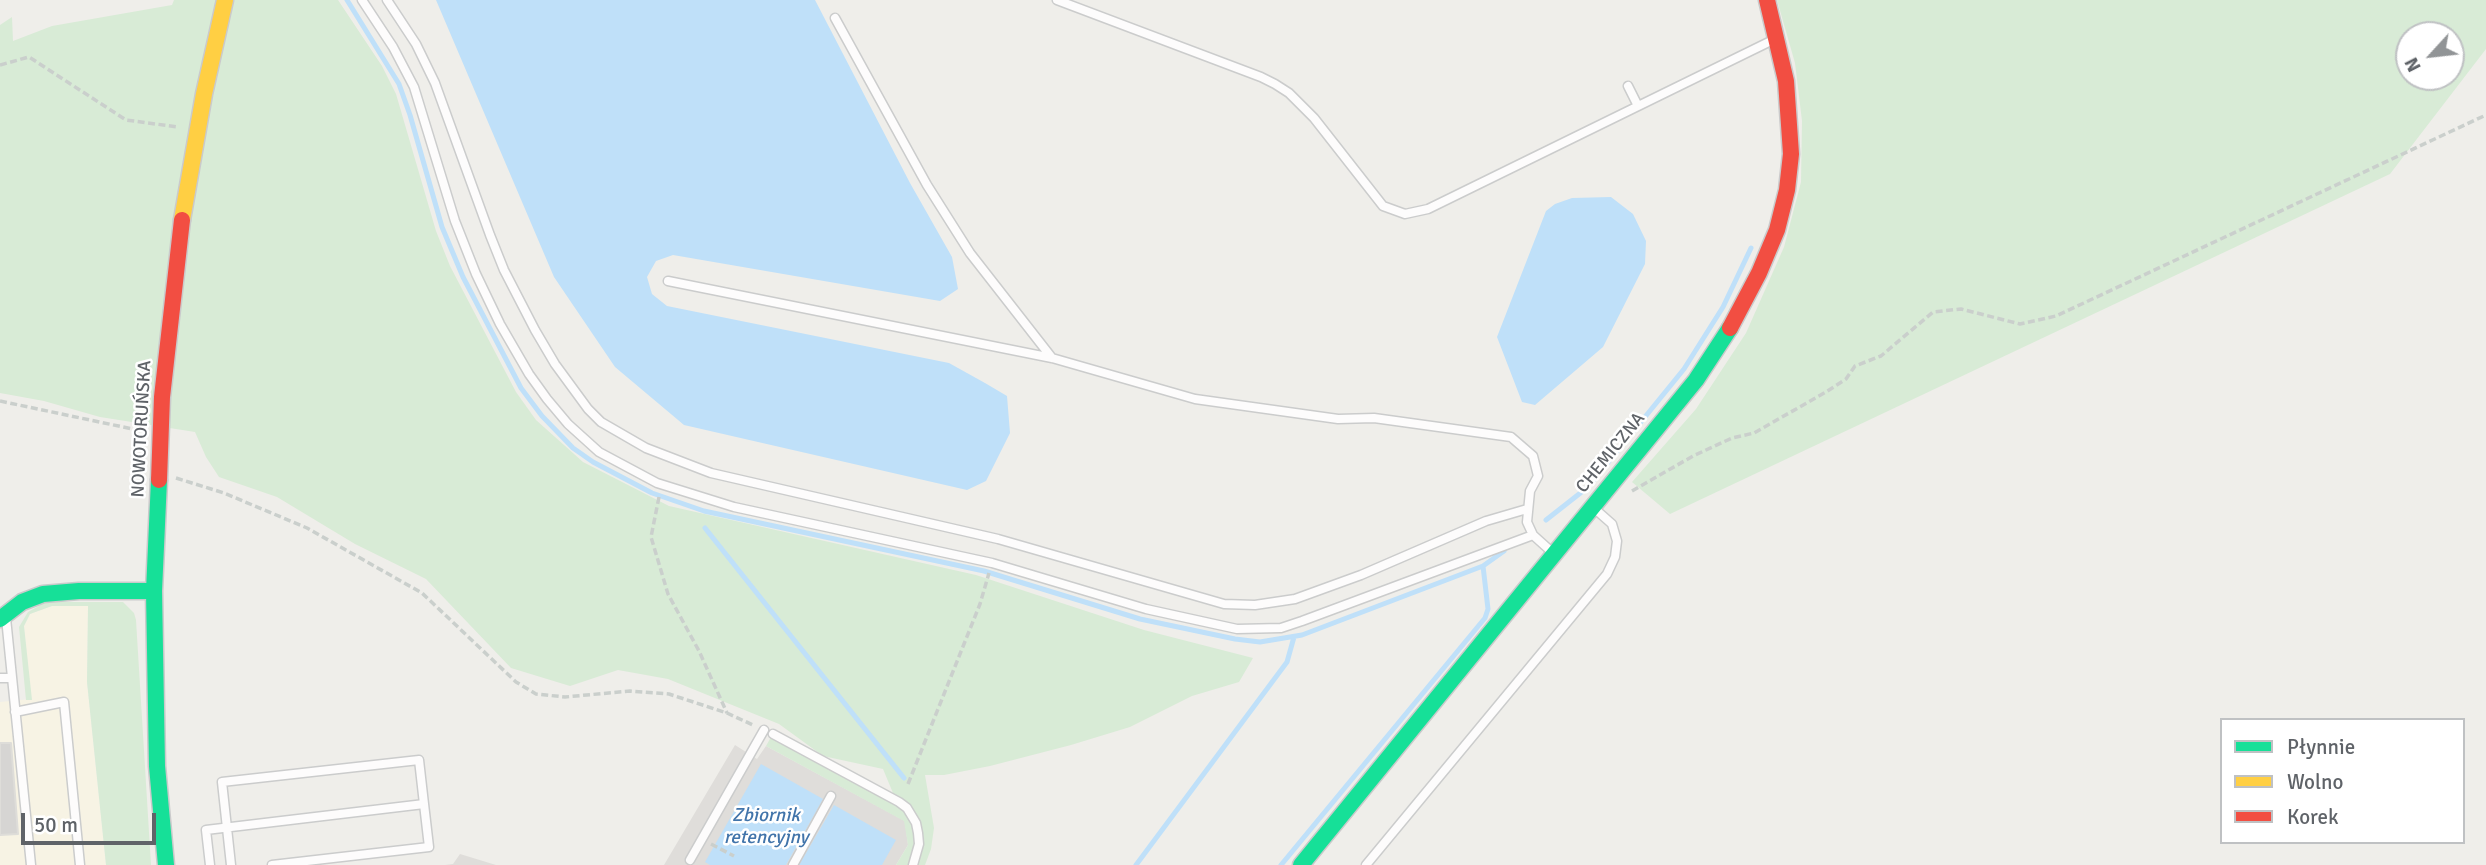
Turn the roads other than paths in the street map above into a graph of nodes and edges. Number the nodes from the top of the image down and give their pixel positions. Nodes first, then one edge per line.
1 (225, 0) edge
2 (362, 0) edge
3 (387, 0) edge
4 (1057, 0) edge
5 (1767, 0) edge
6 (835, 18) dead end
7 (1778, 38) junction
8 (1628, 86) dead end
9 (1639, 106) junction
10 (668, 281) dead end
11 (1052, 358) junction
12 (1596, 503) junction
13 (1527, 509) junction
14 (1533, 534) junction
15 (1554, 554) junction
16 (154, 591) junction
17 (3, 617) edge
18 (0, 678) edge
19 (12, 678) junction
20 (15, 712) junction
21 (831, 796) dead end
22 (424, 804) junction
23 (227, 827) junction
24 (692, 863) edge
25 (31, 865) edge
26 (80, 865) edge
27 (166, 865) edge
28 (210, 865) edge
29 (231, 865) edge
30 (272, 865) edge
31 (793, 865) edge
32 (913, 865) edge
33 (1301, 865) edge
34 (1366, 865) edge

1 - 16 street, NOWOTORUŃSKA
2 - 14 lane
3 - 13 lane
4 - 9 lane
5 - 7 street, CHEMICZNA
6 - 11 lane
7 - 9 lane
7 - 12 street, CHEMICZNA
8 - 9 lane
10 - 11 lane
11 - 13 lane
12 - 15 street, CHEMICZNA
12 - 34 lane
13 - 14 lane
14 - 15 lane
15 - 33 street, CHEMICZNA
16 - 17 street
16 - 27 street, NOWOTORUŃSKA
17 - 19 lane
18 - 19 lane
19 - 20 lane
20 - 25 lane
20 - 26 lane
21 - 31 lane
22 - 23 lane
22 - 23 lane
22 - 30 lane
23 - 28 lane
23 - 29 lane
24 - 32 lane

